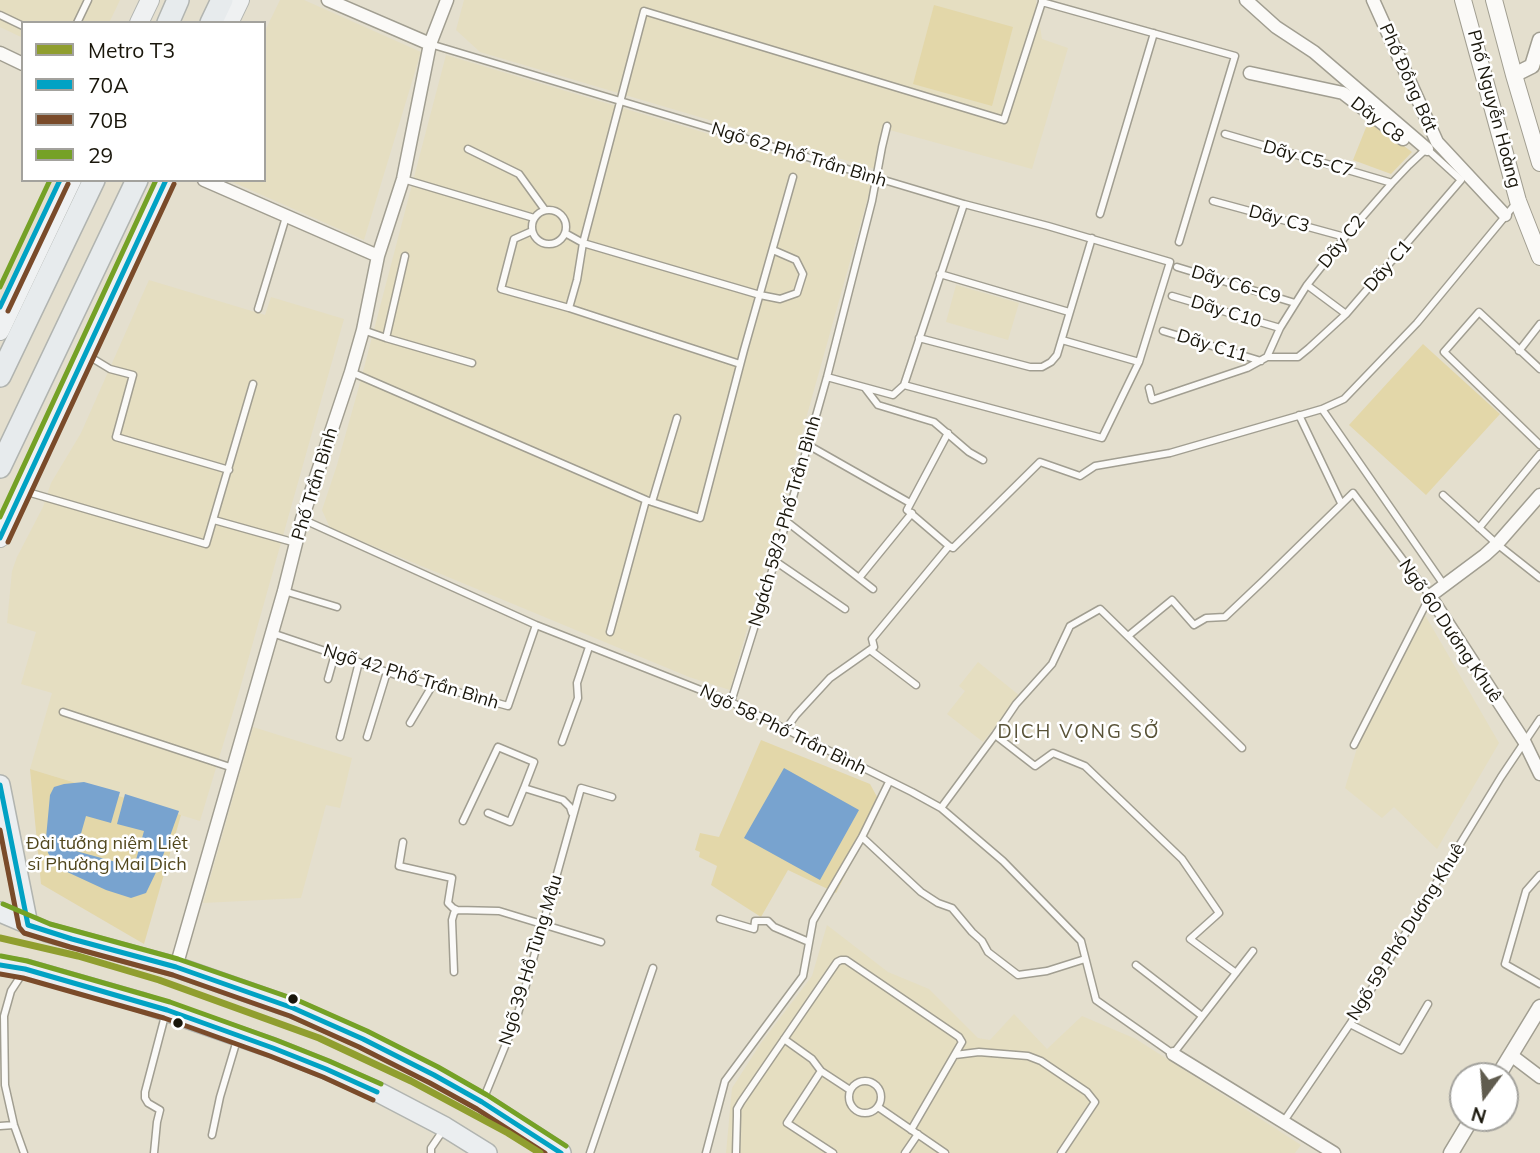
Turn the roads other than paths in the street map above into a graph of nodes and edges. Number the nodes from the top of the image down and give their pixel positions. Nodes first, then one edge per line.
1 (88, 0) edge
2 (150, 0) edge
3 (178, 0) edge
4 (222, 0) edge
5 (240, 0) edge
6 (328, 0) edge
7 (447, 0) edge
8 (1246, 0) edge
9 (1373, 0) edge
10 (1464, 0) edge
11 (1494, 0) edge
12 (1042, 1) edge
13 (0, 15) edge
14 (78, 21) edge
15 (140, 21) edge
16 (169, 21) edge
17 (212, 21) edge
18 (230, 21) edge
19 (21, 25) edge
20 (1154, 33) junction
21 (1540, 40) edge
22 (430, 44) junction
23 (0, 53) edge
24 (21, 63) edge
25 (1250, 73) dead end
26 (1514, 75) junction
27 (619, 101) junction
28 (887, 126) dead end
29 (1225, 134) dead end
30 (1428, 148) junction
31 (468, 149) dead end
32 (1540, 163) edge
33 (793, 177) dead end
34 (877, 177) junction
35 (403, 179) junction
36 (59, 182) edge
37 (71, 182) edge
38 (93, 182) edge
39 (136, 182) edge
40 (158, 182) edge
41 (165, 182) edge
42 (209, 182) edge
43 (1392, 183) junction
44 (1213, 201) dead end
45 (1518, 201) junction
46 (964, 204) junction
47 (545, 210) junction
48 (1100, 214) dead end
49 (1505, 215) junction
50 (286, 216) junction
51 (534, 218) junction
52 (532, 231) junction
53 (565, 233) junction
54 (1345, 237) junction
55 (1092, 238) junction
56 (1179, 242) dead end
57 (583, 243) junction
58 (773, 250) junction
59 (377, 256) junction
60 (405, 256) dead end
61 (1540, 257) edge
62 (1177, 267) dead end
63 (940, 274) junction
64 (1307, 285) junction
65 (760, 295) junction
66 (1172, 296) dead end
67 (1295, 303) junction
68 (0, 307) edge
69 (569, 308) junction
70 (258, 309) dead end
71 (1069, 312) junction
72 (1346, 314) junction
73 (1540, 324) edge
74 (1280, 328) junction
75 (363, 330) junction
76 (0, 331) edge
77 (1163, 331) dead end
78 (386, 338) junction
79 (919, 338) junction
80 (1062, 340) junction
81 (1519, 351) junction
82 (85, 354) junction
83 (1264, 359) junction
84 (1139, 362) junction
85 (472, 363) dead end
86 (740, 364) junction
87 (1540, 369) edge
88 (351, 372) junction
89 (0, 376) edge
90 (827, 377) junction
91 (253, 384) dead end
92 (904, 385) junction
93 (864, 387) junction
94 (1149, 388) dead end
95 (1322, 409) junction
96 (1298, 415) junction
97 (677, 418) dead end
98 (948, 433) junction
99 (808, 445) junction
100 (1540, 445) edge
101 (1540, 454) edge
102 (983, 460) dead end
103 (0, 467) edge
104 (229, 470) junction
105 (22, 490) junction
106 (1443, 495) dead end
107 (1540, 495) edge
108 (649, 501) junction
109 (910, 503) junction
110 (1342, 503) junction
111 (0, 513) edge
112 (912, 513) junction
113 (302, 519) junction
114 (214, 520) junction
115 (786, 521) junction
116 (1479, 528) junction
117 (0, 538) edge
118 (296, 543) junction
119 (1497, 544) junction
120 (949, 546) junction
121 (775, 561) junction
122 (859, 578) junction
123 (1540, 578) edge
124 (1444, 585) junction
125 (873, 589) dead end
126 (284, 591) junction
127 (1430, 596) junction
128 (337, 607) dead end
129 (845, 609) dead end
130 (536, 625) junction
131 (610, 632) dead end
132 (271, 633) junction
133 (1128, 636) junction
134 (589, 646) junction
135 (870, 650) junction
136 (335, 654) junction
137 (359, 662) junction
138 (387, 672) junction
139 (328, 679) dead end
140 (916, 685) dead end
141 (432, 686) junction
142 (731, 702) junction
143 (63, 712) dead end
144 (1540, 719) edge
145 (410, 723) dead end
146 (786, 729) junction
147 (995, 734) junction
148 (340, 737) dead end
149 (367, 737) dead end
150 (562, 741) dead end
151 (1524, 741) junction
152 (1354, 745) dead end
153 (1242, 748) dead end
154 (233, 768) junction
155 (1540, 774) edge
156 (889, 782) junction
157 (0, 785) edge
158 (524, 788) junction
159 (612, 797) dead end
160 (941, 808) junction
161 (488, 813) dead end
162 (573, 815) junction
163 (463, 821) dead end
164 (862, 837) junction
165 (403, 842) dead end
166 (1540, 875) edge
167 (457, 910) junction
168 (0, 912) edge
169 (720, 919) dead end
170 (543, 924) junction
171 (28, 925) junction
172 (601, 942) dead end
173 (809, 942) junction
174 (1254, 951) dead end
175 (1085, 959) junction
176 (1136, 965) dead end
177 (176, 967) junction
178 (653, 968) dead end
179 (9, 969) edge
180 (454, 972) dead end
181 (1236, 973) junction
182 (1540, 984) edge
183 (1428, 1004) dead end
184 (1540, 1007) edge
185 (167, 1010) junction
186 (1202, 1016) junction
187 (1350, 1024) junction
188 (238, 1035) junction
189 (784, 1039) junction
190 (1173, 1054) junction
191 (956, 1055) junction
192 (1511, 1055) junction
193 (1507, 1062) edge
194 (821, 1071) junction
195 (1540, 1077) edge
196 (850, 1090) junction
197 (482, 1102) junction
198 (877, 1107) junction
199 (1284, 1121) junction
200 (14, 1125) junction
201 (0, 1126) edge
202 (445, 1127) junction
203 (911, 1130) junction
204 (1464, 1132) edge
205 (212, 1135) dead end
206 (918, 1135) junction
207 (24, 1153) edge
208 (154, 1153) edge
209 (431, 1153) edge
210 (487, 1153) edge
211 (561, 1153) edge
212 (590, 1153) edge
213 (706, 1153) edge
214 (736, 1153) edge
215 (833, 1153) edge
216 (905, 1153) edge
217 (946, 1153) edge
218 (1061, 1153) edge
219 (1334, 1153) edge
220 (1451, 1153) edge

1 - 14 lane
2 - 15 main road
3 - 16 highway
4 - 17 highway
5 - 18 main road
6 - 22 street
7 - 22 street, Phố Trần Bình
8 - 30 street
9 - 30 street, Phố Đồng Bát
10 - 45 main road, Phố Nguyễn Hoàng
11 - 26 main road, Phố Nguyễn Hoàng
12 - 20 lane
12 - 27 lane
13 - 19 lane
20 - 48 lane
20 - 56 lane
21 - 26 street
22 - 27 lane, Ngõ 62 Phố Trần Bình
22 - 35 street, Phố Trần Bình
23 - 24 street
25 - 30 street, Dãy C8
26 - 32 main road, Phố Nguyễn Hoàng
27 - 34 lane, Ngõ 62 Phố Trần Bình
27 - 57 lane
28 - 34 lane, Ngách 58/3 Phố Trần Bình
29 - 43 lane, Dãy C5-C7
30 - 43 lane, Dãy C2
30 - 49 street, Phố Đồng Bát
30 - 72 lane, Dãy C1
31 - 47 lane
33 - 58 lane
34 - 46 lane, Ngõ 62 Phố Trần Bình
34 - 90 lane, Ngách 58/3 Phố Trần Bình
35 - 51 lane
35 - 59 street, Phố Trần Bình
36 - 68 main road
37 - 76 main road
38 - 89 highway
39 - 103 highway
40 - 111 main road
41 - 82 main road
42 - 50 street
43 - 54 lane, Dãy C2
44 - 54 lane, Dãy C3
45 - 49 lane
45 - 61 main road, Phố Nguyễn Hoàng
46 - 55 lane, Ngõ 62 Phố Trần Bình
46 - 63 lane
47 - 51 lane
47 - 53 lane
49 - 95 lane
50 - 59 street
50 - 70 lane
51 - 52 lane
52 - 53 lane
52 - 69 lane
53 - 57 lane
54 - 64 lane, Dãy C2
55 - 71 lane
55 - 84 lane, Ngõ 62 Phố Trần Bình
57 - 65 lane
57 - 69 lane
58 - 65 lane
58 - 65 lane
59 - 75 street, Phố Trần Bình
60 - 78 lane
62 - 67 lane, Dãy C6-C9
63 - 71 lane
63 - 79 lane
64 - 67 lane, Dãy C2
64 - 72 lane
65 - 86 lane
66 - 74 lane, Dãy C10
67 - 74 lane, Dãy C2
69 - 86 lane
71 - 80 lane
72 - 83 lane, Dãy C1
73 - 81 lane
74 - 83 lane, Dãy C2
75 - 78 lane
75 - 88 street, Phố Trần Bình
77 - 83 lane, Dãy C11
78 - 85 lane
79 - 80 lane
79 - 92 lane
80 - 84 lane
81 - 87 lane
81 - 100 lane
82 - 104 lane
82 - 105 main road
83 - 94 lane
84 - 92 lane
86 - 108 lane
88 - 108 lane
88 - 113 street, Phố Trần Bình
90 - 93 lane
90 - 99 lane, Ngách 58/3 Phố Trần Bình
91 - 104 lane
92 - 93 lane
93 - 98 lane
95 - 96 lane
95 - 124 lane
96 - 110 lane
96 - 120 lane
97 - 108 lane
98 - 102 lane
98 - 109 lane
99 - 109 lane
99 - 115 lane, Ngách 58/3 Phố Trần Bình
101 - 116 lane
104 - 114 lane
105 - 114 lane
105 - 117 main road
106 - 116 lane
107 - 119 street
108 - 131 lane
109 - 112 lane
110 - 127 lane, Ngõ 60 Dương Khuê
110 - 133 lane
112 - 120 lane
112 - 122 lane
113 - 118 street, Phố Trần Bình
113 - 130 lane, Ngõ 58 Phố Trần Bình
114 - 118 lane
115 - 121 lane, Ngách 58/3 Phố Trần Bình
115 - 122 lane
116 - 119 lane
118 - 126 street, Phố Trần Bình
119 - 123 lane
119 - 124 street
120 - 135 lane
121 - 129 lane
121 - 142 lane, Ngách 58/3 Phố Trần Bình
122 - 125 lane
124 - 127 street
126 - 128 lane
126 - 132 street, Phố Trần Bình
127 - 151 street, Ngõ 60 Dương Khuê
127 - 152 lane
130 - 134 lane, Ngõ 58 Phố Trần Bình
130 - 141 lane, Ngõ 42 Phố Trần Bình
132 - 136 lane, Ngõ 42 Phố Trần Bình
132 - 154 street, Phố Trần Bình
133 - 147 lane
133 - 153 lane
134 - 142 lane, Ngõ 58 Phố Trần Bình
134 - 150 lane
135 - 140 lane
135 - 146 lane
136 - 137 lane, Ngõ 42 Phố Trần Bình
136 - 139 lane
137 - 138 lane, Ngõ 42 Phố Trần Bình
137 - 148 lane
138 - 141 lane, Ngõ 42 Phố Trần Bình
138 - 149 lane
141 - 145 lane
142 - 146 lane, Ngõ 58 Phố Trần Bình
143 - 154 lane
144 - 151 lane, Ngõ 59 Phố Dương Khuê
146 - 156 lane, Ngõ 58 Phố Trần Bình
147 - 160 lane
147 - 181 lane
151 - 155 street, Ngõ 60 Dương Khuê
151 - 187 lane, Ngõ 59 Phố Dương Khuê
154 - 177 street, Phố Trần Bình
156 - 160 lane, Ngõ 58 Phố Trần Bình
156 - 164 lane
157 - 171 highway
158 - 161 lane
158 - 162 lane
158 - 163 lane
159 - 162 lane, Ngõ 39 Hồ Tùng Mậu
160 - 175 lane, Ngõ 58 Phố Trần Bình
162 - 170 lane, Ngõ 39 Hồ Tùng Mậu
164 - 173 lane
164 - 175 lane
165 - 167 lane
166 - 182 lane
167 - 170 lane
167 - 180 lane
168 - 171 highway
169 - 173 lane
170 - 172 lane
170 - 197 lane, Ngõ 39 Hồ Tùng Mậu
171 - 177 highway
173 - 213 lane
174 - 181 lane
175 - 190 lane, Ngõ 58 Phố Trần Bình
176 - 186 lane
177 - 197 highway
178 - 212 lane
179 - 185 highway
179 - 200 lane
181 - 186 lane
183 - 187 lane
184 - 192 street
185 - 188 highway
185 - 208 lane
186 - 190 lane
187 - 199 lane, Ngõ 59 Phố Dương Khuê
188 - 202 highway
188 - 205 lane
189 - 191 lane
189 - 194 lane
189 - 214 lane
190 - 199 street
191 - 203 lane
191 - 218 lane
192 - 193 street
192 - 195 street
194 - 196 lane
194 - 215 lane
196 - 198 lane
196 - 198 lane
197 - 211 highway
198 - 203 lane
199 - 219 street
200 - 201 lane
200 - 207 lane
202 - 209 lane
202 - 210 highway
203 - 206 lane
204 - 220 street
206 - 216 lane
206 - 217 lane

